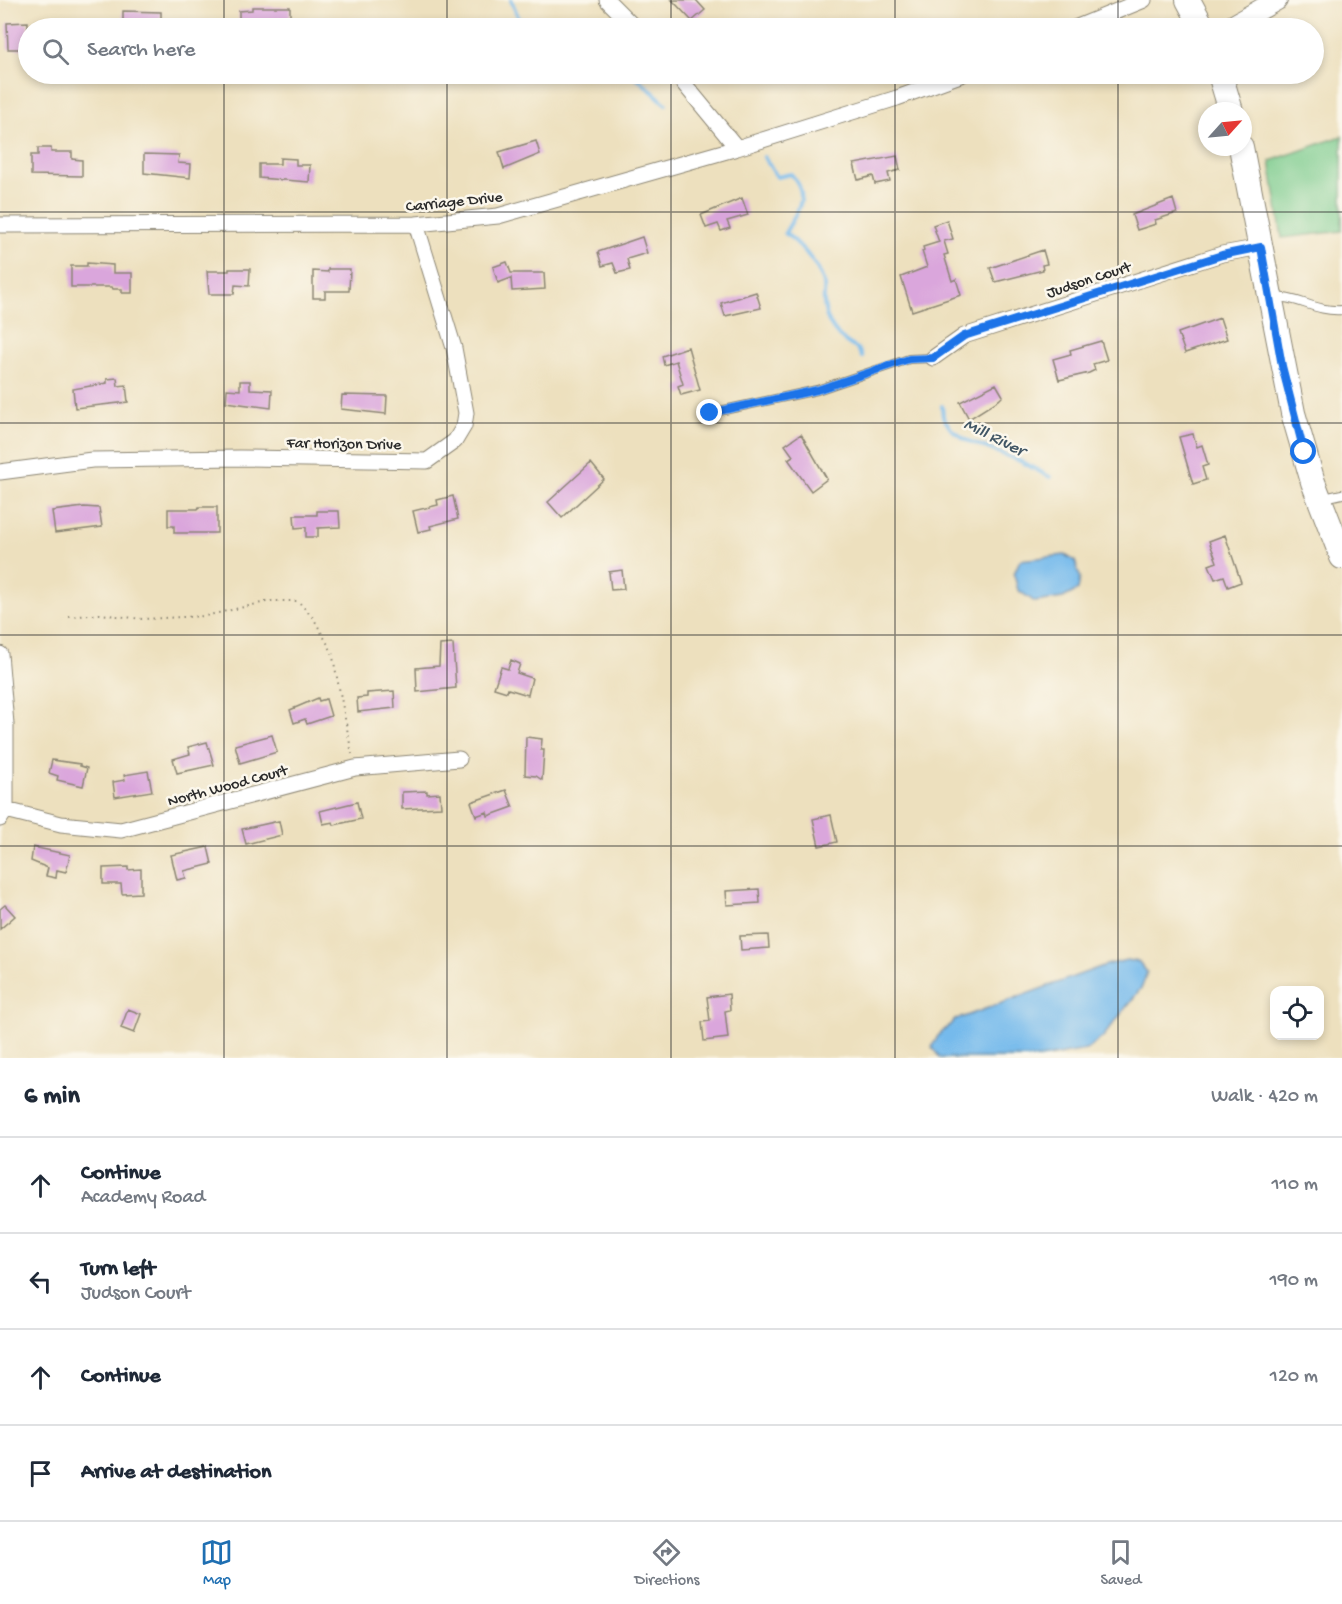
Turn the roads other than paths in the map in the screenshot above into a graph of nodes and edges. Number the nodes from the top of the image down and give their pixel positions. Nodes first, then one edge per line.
1 (607, 0) edge
2 (1144, 0) edge
3 (1188, 0) edge
4 (1277, 0) edge
5 (625, 18) edge
6 (1100, 18) edge
7 (1198, 18) edge
8 (1246, 18) edge
9 (684, 84) edge
10 (936, 84) edge
11 (1223, 84) edge
12 (1229, 102) edge
13 (737, 148) junction
14 (1243, 156) edge
15 (416, 224) junction
16 (0, 225) edge
17 (1261, 247) junction
18 (1270, 297) junction
19 (1342, 310) edge
20 (933, 358) joint
21 (710, 413) dead end
22 (0, 472) edge
23 (1331, 497) edge
24 (1342, 557) edge
25 (0, 654) edge
26 (1, 670) edge
27 (459, 759) dead end
28 (3, 815) edge

1 - 5 street
2 - 6 street
3 - 7 main road
4 - 8 street
9 - 13 street
10 - 13 street, Carriage Drive
11 - 12 main road
13 - 15 street, Carriage Drive
14 - 17 main road
15 - 16 street, Carriage Drive
15 - 22 street, Far Horizon Drive
17 - 18 main road
17 - 20 street, Judson Court
18 - 19 lane
18 - 23 main road
20 - 21 lane
23 - 24 main road
25 - 26 street
26 - 28 street
27 - 28 street, North Wood Court

